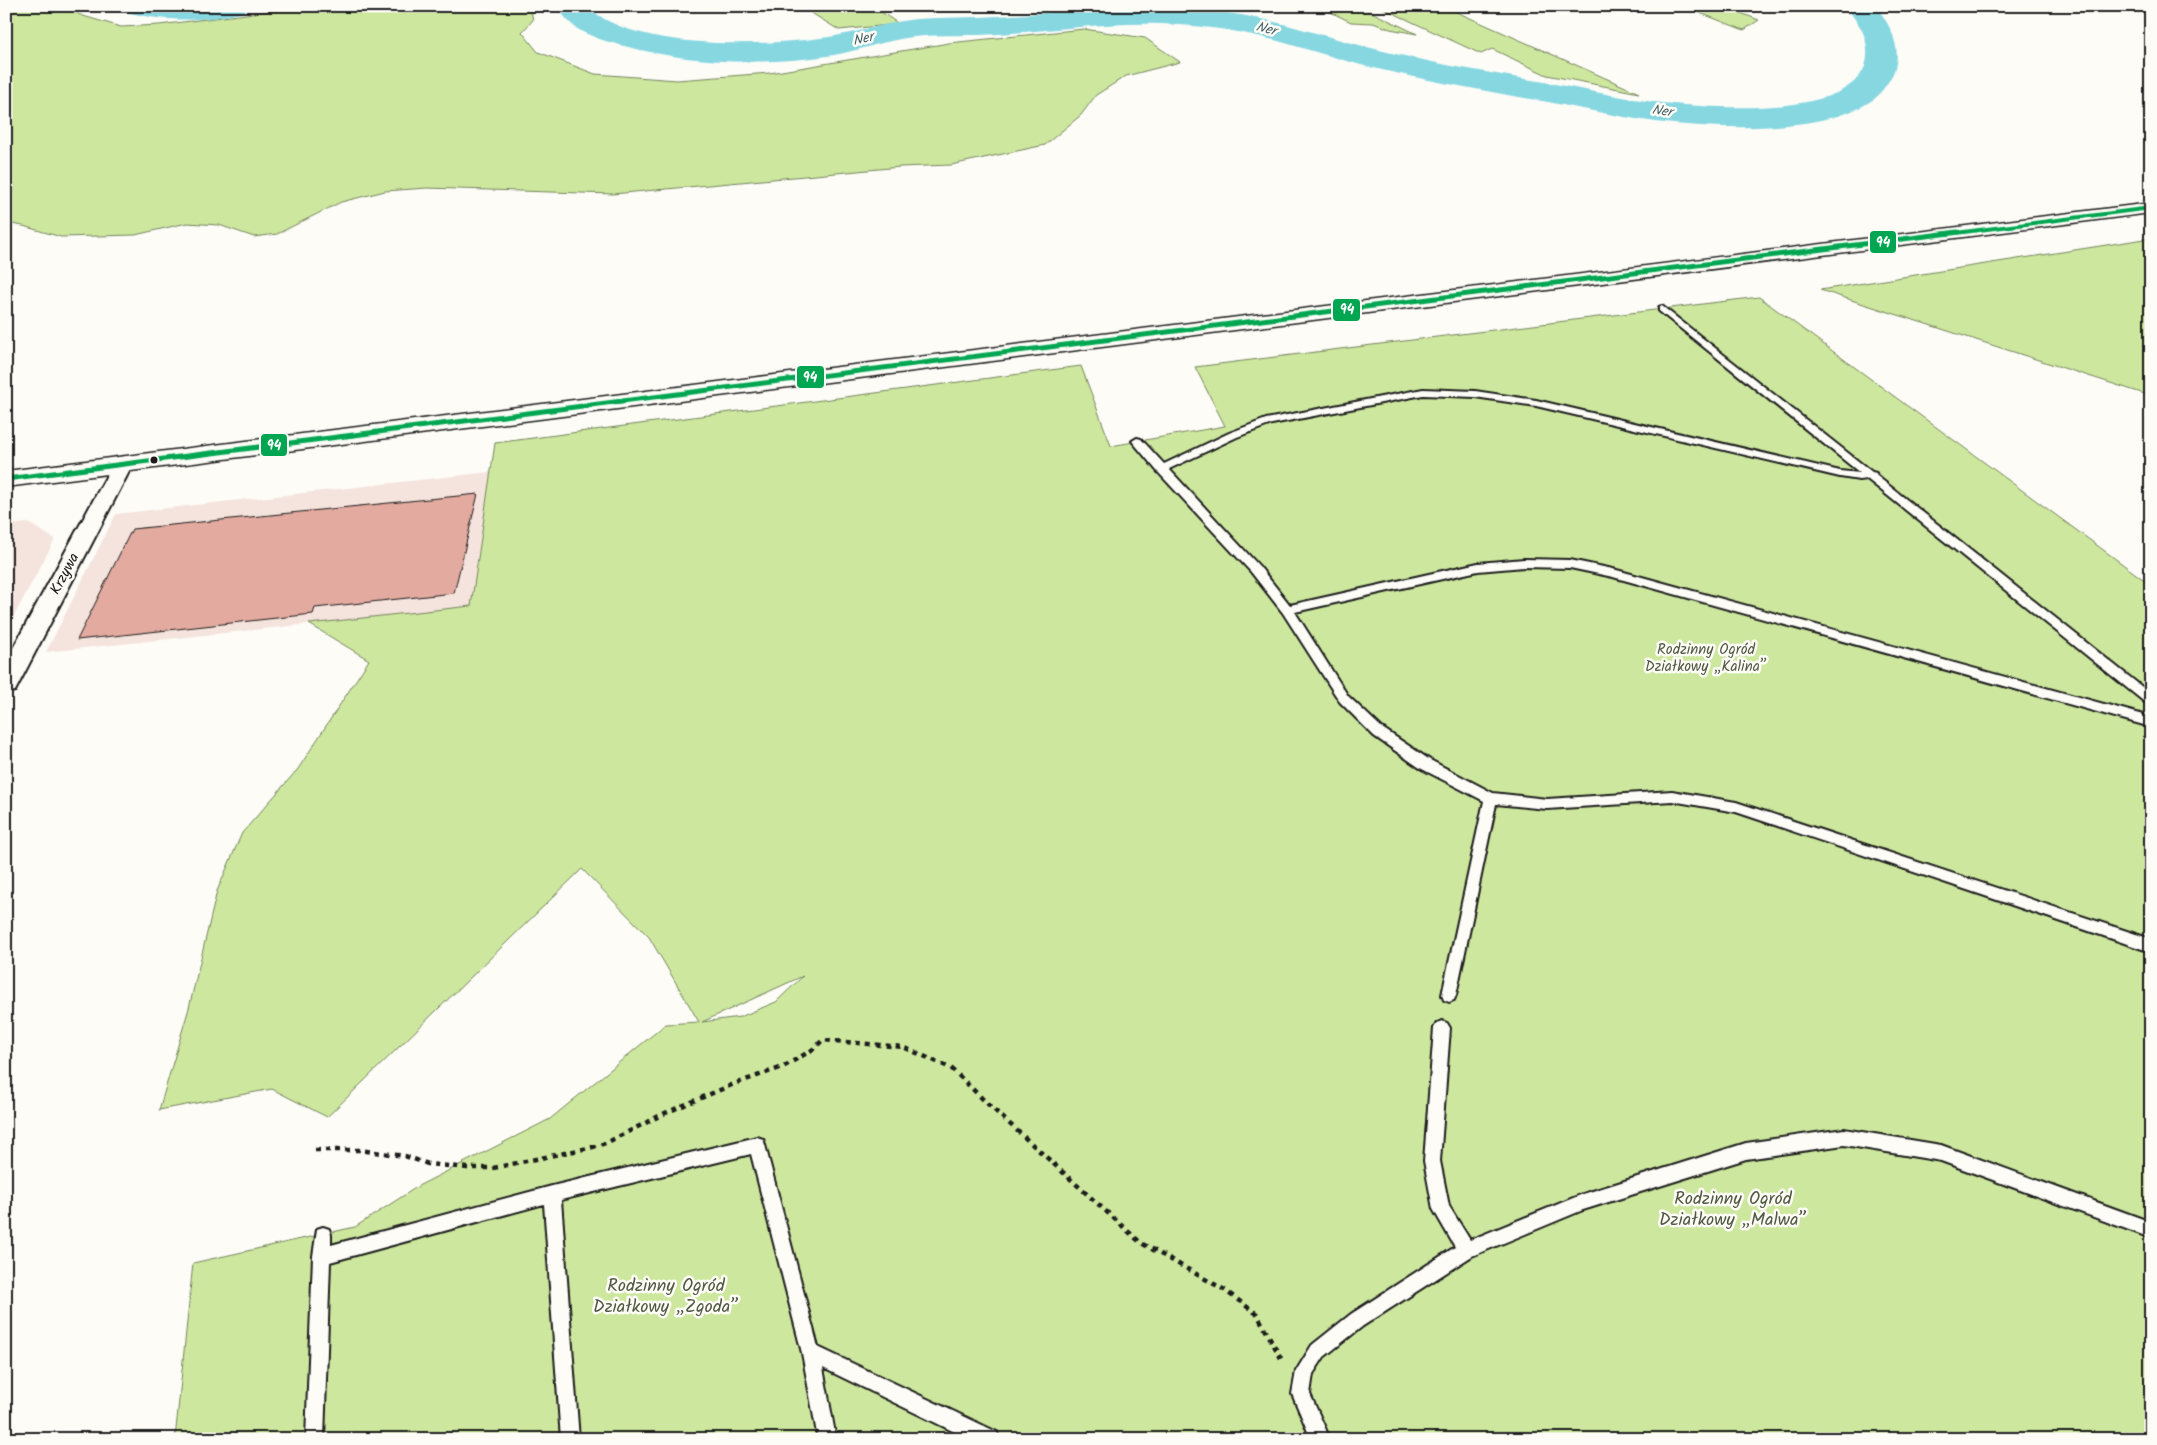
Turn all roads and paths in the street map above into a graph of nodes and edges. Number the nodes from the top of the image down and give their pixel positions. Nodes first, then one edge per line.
1 (2151, 208) edge
2 (1662, 310) dead end
3 (1137, 441) dead end
4 (124, 464) junction
5 (1161, 469) junction
6 (1872, 475) junction
7 (6, 479) edge
8 (1287, 610) junction
9 (6, 684) edge
10 (2151, 701) edge
11 (2151, 722) edge
12 (1491, 798) junction
13 (2151, 946) edge
14 (1449, 995) dead end
15 (1442, 1028) dead end
16 (315, 1150) dead end
17 (552, 1194) junction
18 (2151, 1230) edge
19 (323, 1236) dead end
20 (1466, 1250) junction
21 (321, 1256) junction
22 (1266, 1330) dead end
23 (810, 1353) junction
24 (315, 1439) edge
25 (570, 1439) edge
26 (827, 1439) edge
27 (990, 1439) edge
28 (1321, 1439) edge

1 - 4 main road
2 - 6 lane
3 - 5 lane
4 - 7 main road
4 - 9 street, Krzywa
5 - 6 lane
5 - 8 lane
6 - 10 lane
8 - 11 lane
8 - 12 lane
12 - 13 lane
12 - 14 lane
15 - 20 lane
16 - 22 path
17 - 21 lane
17 - 23 lane
17 - 25 lane
18 - 20 lane
19 - 21 lane
20 - 28 lane
21 - 24 lane
23 - 26 lane
23 - 27 lane

